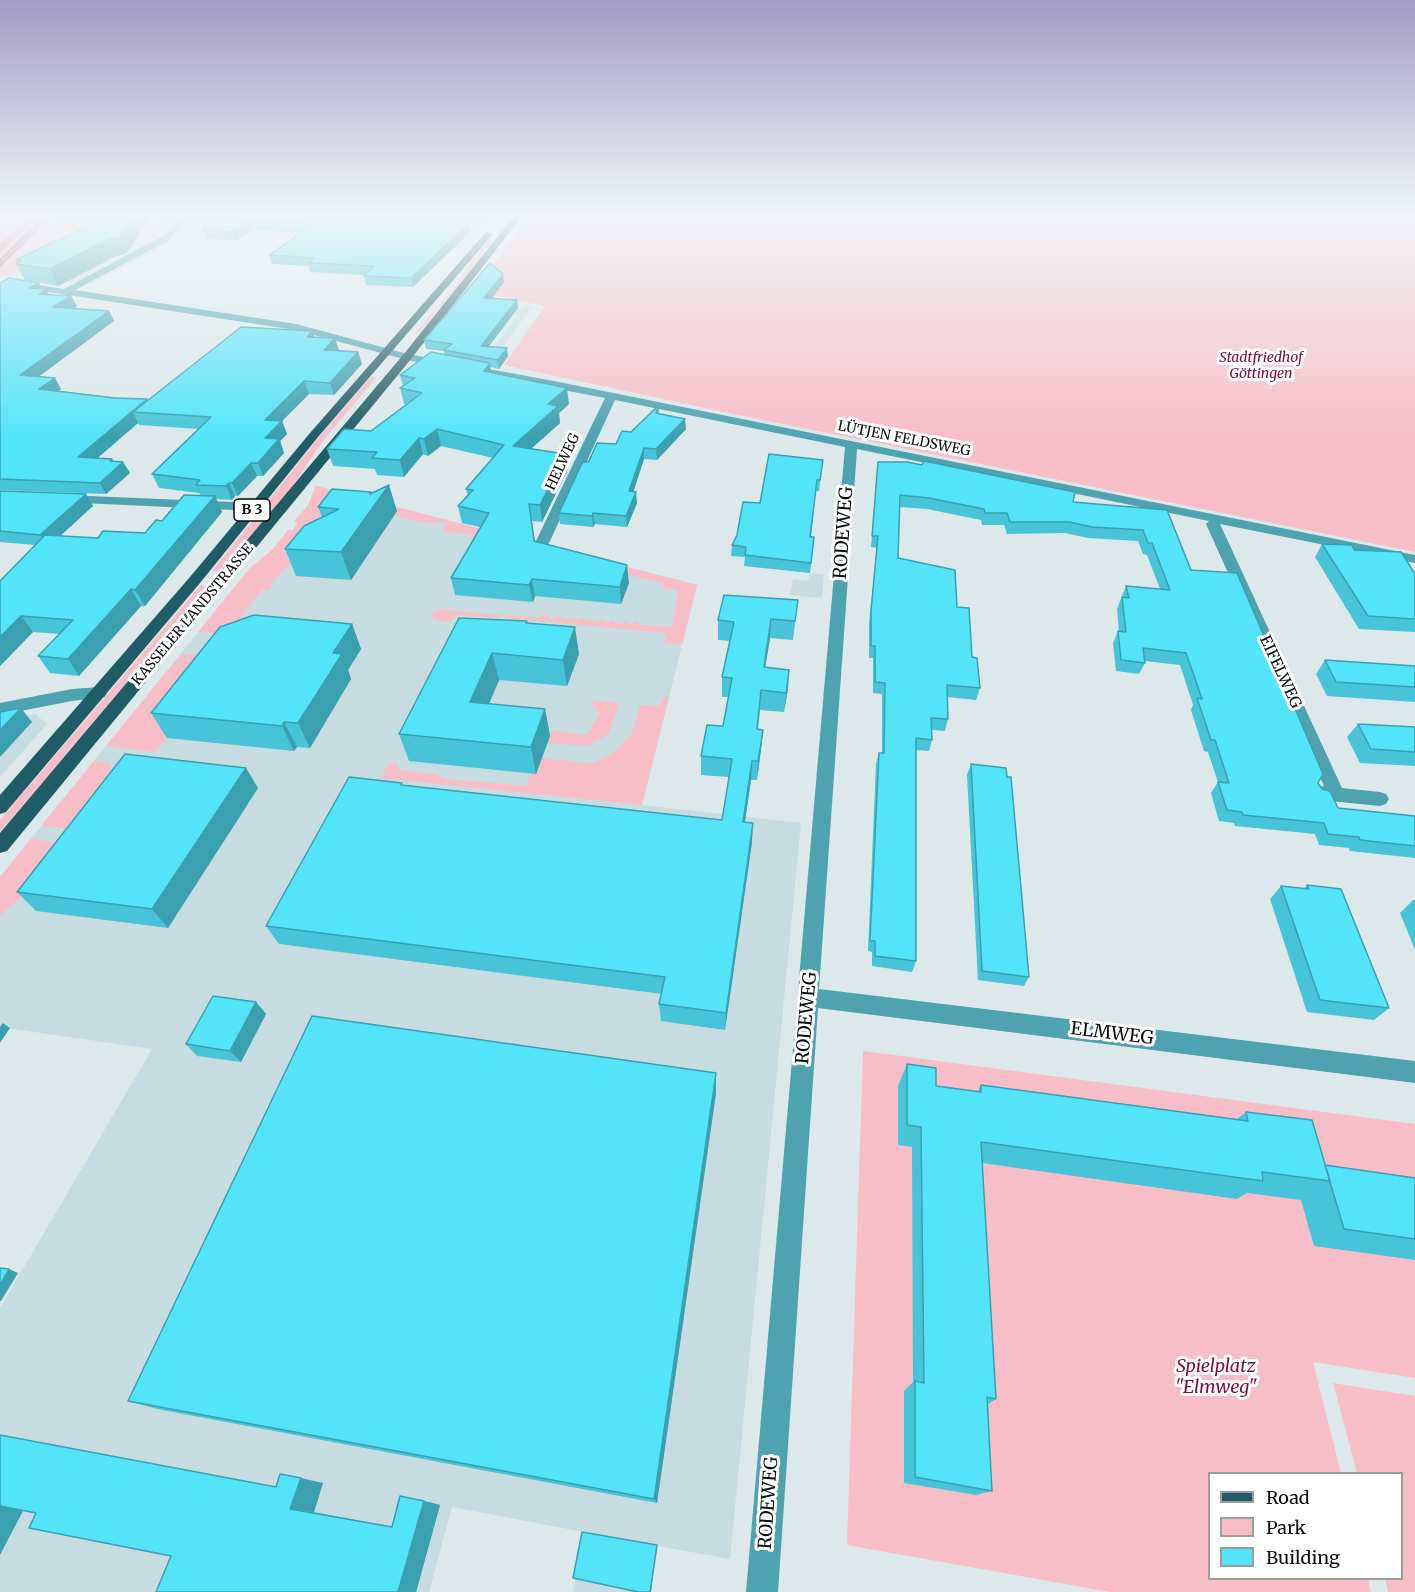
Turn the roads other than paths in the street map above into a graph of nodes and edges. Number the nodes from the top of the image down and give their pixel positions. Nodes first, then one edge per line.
1 (56, 289) edge
2 (71, 289) edge
3 (441, 289) edge
4 (460, 289) edge
5 (68, 291) junction
6 (387, 351) junction
7 (407, 357) junction
8 (611, 396) junction
9 (851, 444) junction
10 (48, 498) edge
11 (255, 507) junction
12 (1218, 518) junction
13 (543, 541) edge
14 (1415, 559) edge
15 (99, 693) junction
16 (0, 709) edge
17 (1380, 799) dead end
18 (0, 807) edge
19 (0, 846) edge
20 (809, 997) junction
21 (1415, 1072) edge
22 (762, 1592) edge

1 - 5 street, LÜTJEN FELDSWEG
2 - 5 street
3 - 6 main road, KASSELER LANDSTRASSE / B 3
4 - 7 main road, KASSELER LANDSTRASSE / B 3
5 - 6 street, LÜTJEN FELDSWEG
6 - 7 street, LÜTJEN FELDSWEG
6 - 11 main road, KASSELER LANDSTRASSE / B 3
7 - 8 street, LÜTJEN FELDSWEG
7 - 19 main road, KASSELER LANDSTRASSE / B 3
8 - 9 street, LÜTJEN FELDSWEG
8 - 13 street, HELWEG
9 - 12 street, LÜTJEN FELDSWEG
9 - 20 street, RODEWEG
10 - 11 street
11 - 15 main road, KASSELER LANDSTRASSE / B 3
12 - 14 street, LÜTJEN FELDSWEG
12 - 17 street, EIFELWEG
15 - 16 street
15 - 18 main road, KASSELER LANDSTRASSE / B 3
20 - 21 street, ELMWEG
20 - 22 street, RODEWEG

